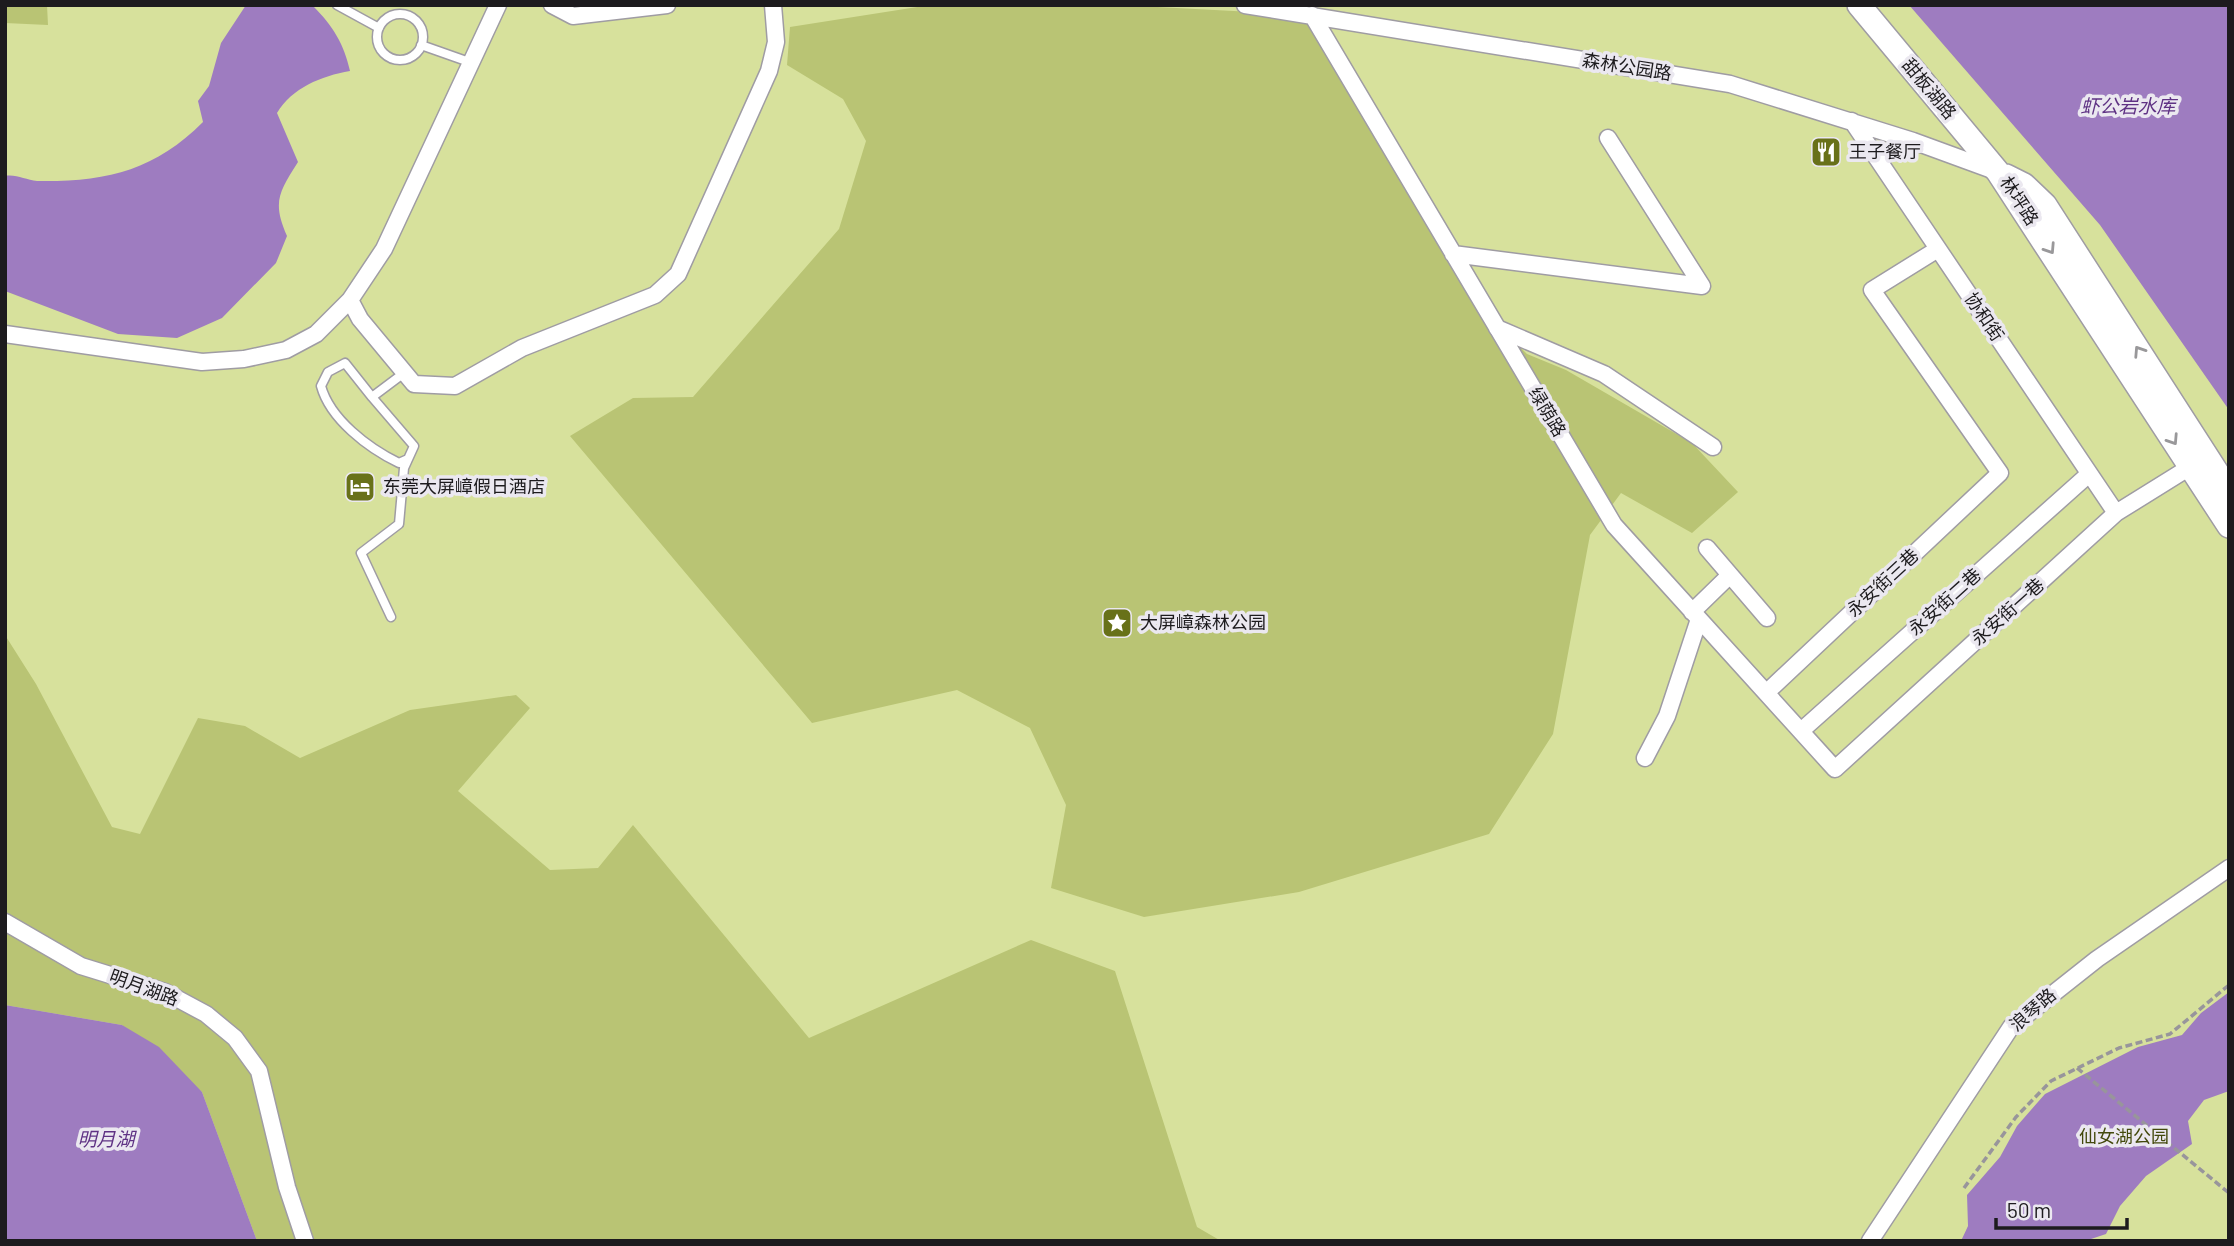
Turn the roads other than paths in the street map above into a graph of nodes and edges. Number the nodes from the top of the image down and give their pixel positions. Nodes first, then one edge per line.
1 (337, 5) edge
2 (498, 5) edge
3 (552, 5) edge
4 (667, 5) edge
5 (773, 5) edge
6 (1245, 5) edge
7 (1859, 5) edge
8 (1312, 15) junction
9 (379, 28) junction
10 (421, 45) junction
11 (472, 63) junction
12 (1852, 121) junction
13 (1608, 138) dead end
14 (1998, 172) junction
15 (1938, 249) junction
16 (1453, 254) junction
17 (350, 300) junction
18 (1497, 328) junction
19 (5, 334) edge
20 (404, 373) junction
21 (372, 397) junction
22 (1713, 447) dead end
23 (408, 459) junction
24 (2190, 467) junction
25 (2089, 474) junction
26 (2229, 491) edge
27 (2116, 513) junction
28 (2229, 526) edge
29 (1707, 548) dead end
30 (1730, 576) junction
31 (1696, 616) junction
32 (391, 617) dead end
33 (1767, 618) dead end
34 (1766, 693) junction
35 (1801, 732) junction
36 (1645, 758) dead end
37 (1835, 769) joint
38 (2229, 868) edge
39 (5, 922) edge
40 (305, 1241) edge
41 (1870, 1241) edge

1 - 9 lane
2 - 11 street
3 - 4 street
5 - 20 street
6 - 8 street, 森林公园路
7 - 14 main road, 甜板湖路
8 - 12 street, 森林公园路
8 - 16 street, 绿荫路
9 - 10 lane
9 - 10 lane
10 - 11 lane
11 - 17 street
12 - 14 street, 森林公园路
12 - 15 street, 协和街
13 - 16 street
14 -> 24 main road, 林坪路
26 -> 14 main road, 林坪路
15 - 25 street, 协和街
15 - 34 street, 永安街三巷
16 - 18 street, 绿荫路
17 - 19 street
17 - 20 street
18 - 22 street
18 - 31 street, 绿荫路
20 - 21 lane
21 - 23 lane
21 - 23 lane
23 - 32 lane
24 - 27 street, 永安街一巷
24 - 28 main road, 林坪路
25 - 27 street, 协和街
25 - 35 street, 永安街二巷
27 - 37 street, 永安街一巷
29 - 30 street
30 - 31 street
30 - 33 street
31 - 34 street, 绿荫路
31 - 36 street
34 - 35 street, 绿荫路
35 - 37 street, 绿荫路
38 - 41 street, 浪琴路
39 - 40 street, 明月湖路

